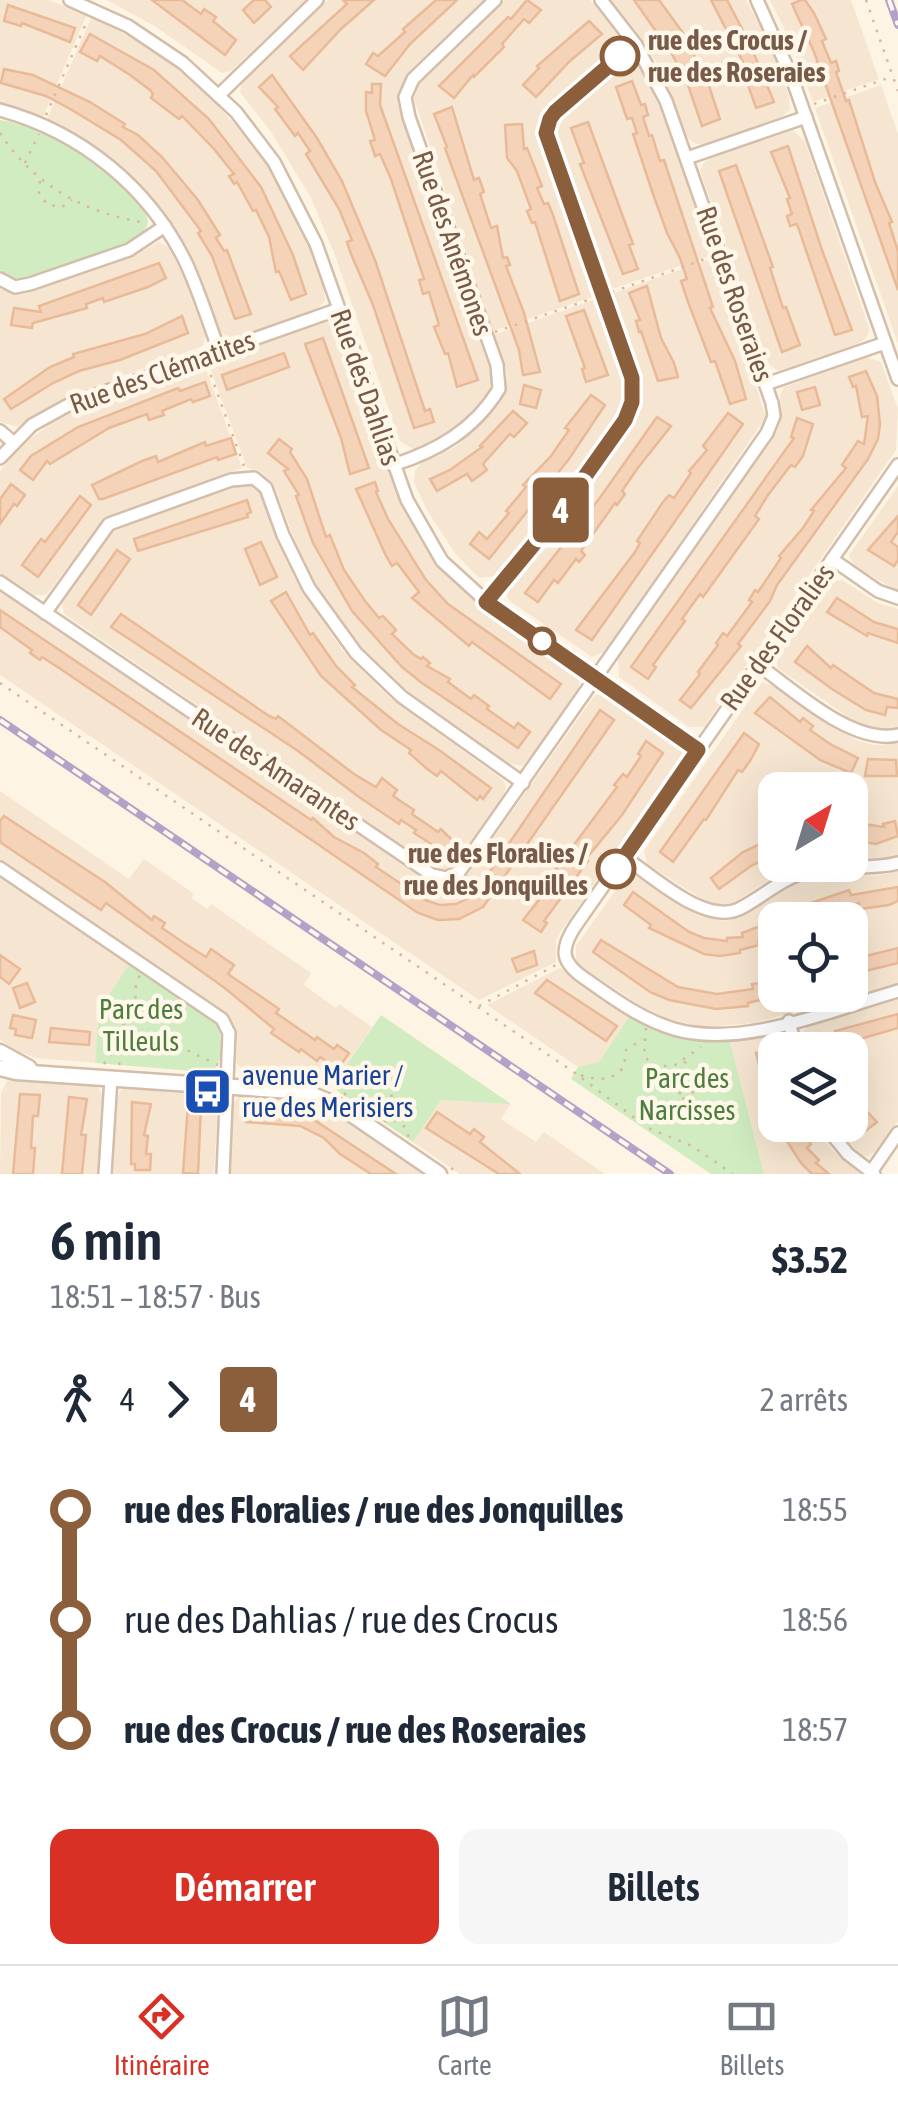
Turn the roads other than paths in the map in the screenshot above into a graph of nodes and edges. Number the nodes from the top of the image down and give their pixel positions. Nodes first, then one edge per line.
1 (70, 0) edge
2 (317, 0) edge
3 (494, 0) edge
4 (600, 0) edge
5 (757, 0) edge
6 (636, 45) junction
7 (218, 94) junction
8 (0, 110) edge
9 (806, 117) junction
10 (688, 158) junction
11 (165, 226) junction
12 (0, 278) edge
13 (339, 309) junction
14 (885, 343) junction
15 (219, 350) junction
16 (898, 379) edge
17 (766, 384) junction
18 (0, 431) edge
19 (13, 442) junction
20 (0, 458) edge
21 (393, 464) junction
22 (898, 466) edge
23 (832, 560) junction
24 (0, 582) edge
25 (898, 598) edge
26 (486, 602) junction
27 (45, 613) junction
28 (757, 664) junction
29 (595, 679) junction
30 (898, 736) edge
31 (698, 750) junction
32 (523, 782) junction
33 (624, 858) junction
34 (898, 863) edge
35 (0, 868) edge
36 (898, 991) edge
37 (789, 1022) junction
38 (792, 1032) edge
39 (0, 1052) edge
40 (112, 1069) junction
41 (1, 1070) edge
42 (39, 1072) junction
43 (228, 1085) junction
44 (898, 1133) edge
45 (837, 1142) edge
46 (873, 1173) edge
47 (106, 1174) edge
48 (223, 1174) edge
49 (439, 1174) edge

1 - 7 street, Rue des Dahlias
2 - 7 street
3 - 21 street, Rue des Anémones
4 - 6 street, Rue des Roseraies
5 - 9 street
6 - 10 street, Rue des Roseraies
6 - 26 street
7 - 13 street, Rue des Dahlias
8 - 11 street
9 - 10 street
9 - 14 street
10 - 17 street, Rue des Roseraies
11 - 12 street
11 - 15 street
13 - 15 street, Rue des Clématites
13 - 21 street, Rue des Dahlias
14 - 16 street
14 - 17 street
15 - 19 street, Rue des Clématites
17 - 29 street, Rue des Roseraies
18 - 19 street
19 - 20 street, Rue des Clématites
21 - 26 street, Rue des Dahlias
22 - 23 street, Rue des Floralies
23 - 25 street
23 - 28 street, Rue des Floralies
24 - 27 street, Rue des Amarantes
26 - 29 street, Rue des Dahlias
27 - 32 street, Rue des Amarantes
27 - 32 street
28 - 30 street
28 - 31 street, Rue des Floralies
29 - 31 street, Rue des Dahlias
29 - 32 street, Rue des Amarantes
31 - 33 street, Rue des Floralies
33 - 34 street
33 - 37 street, Rue des Floralies
35 - 43 street
36 - 37 street
37 - 38 street
39 - 42 street
40 - 42 street
40 - 43 street
40 - 47 street
41 - 42 street
43 - 48 street
43 - 49 street
44 - 46 street
45 - 46 street

